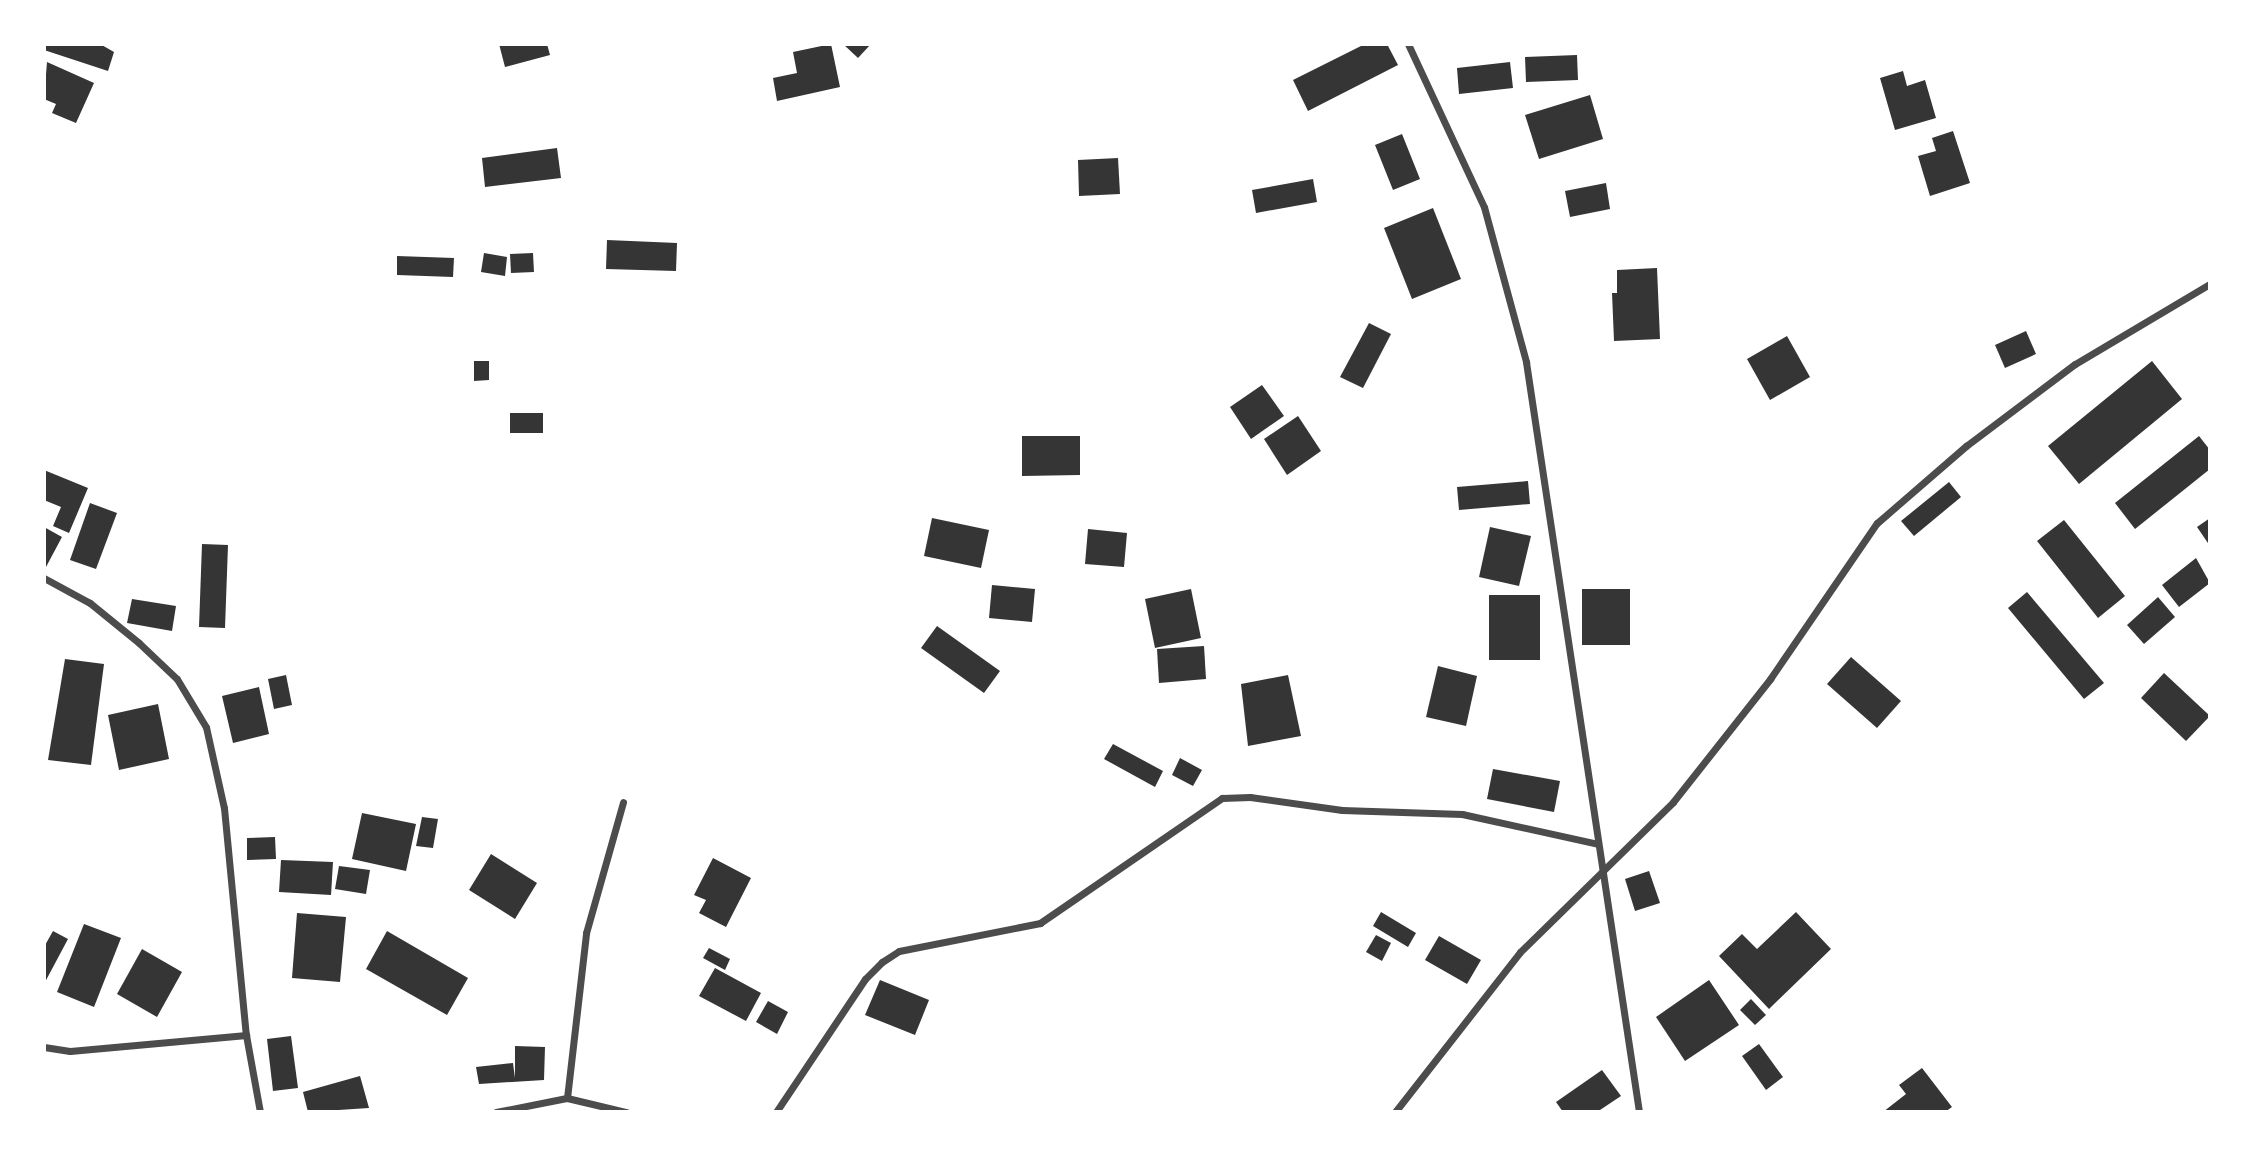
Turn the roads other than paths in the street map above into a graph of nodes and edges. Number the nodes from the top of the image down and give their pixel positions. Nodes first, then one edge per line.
1 (1408, 44) edge
2 (2210, 284) edge
3 (44, 578) edge
4 (623, 802) dead end
5 (1598, 844) junction
6 (1602, 870) junction
7 (246, 1035) junction
8 (44, 1047) edge
9 (567, 1098) junction
10 (260, 1112) edge
11 (496, 1112) edge
12 (626, 1112) edge
13 (776, 1112) edge
14 (1395, 1112) edge
15 (1639, 1112) edge

1 - 5 street
2 - 6 street
3 - 7 street
4 - 9 street
5 - 6 street
5 - 13 street
6 - 14 street
6 - 15 street
7 - 8 street
7 - 10 street
9 - 11 street
9 - 12 street

